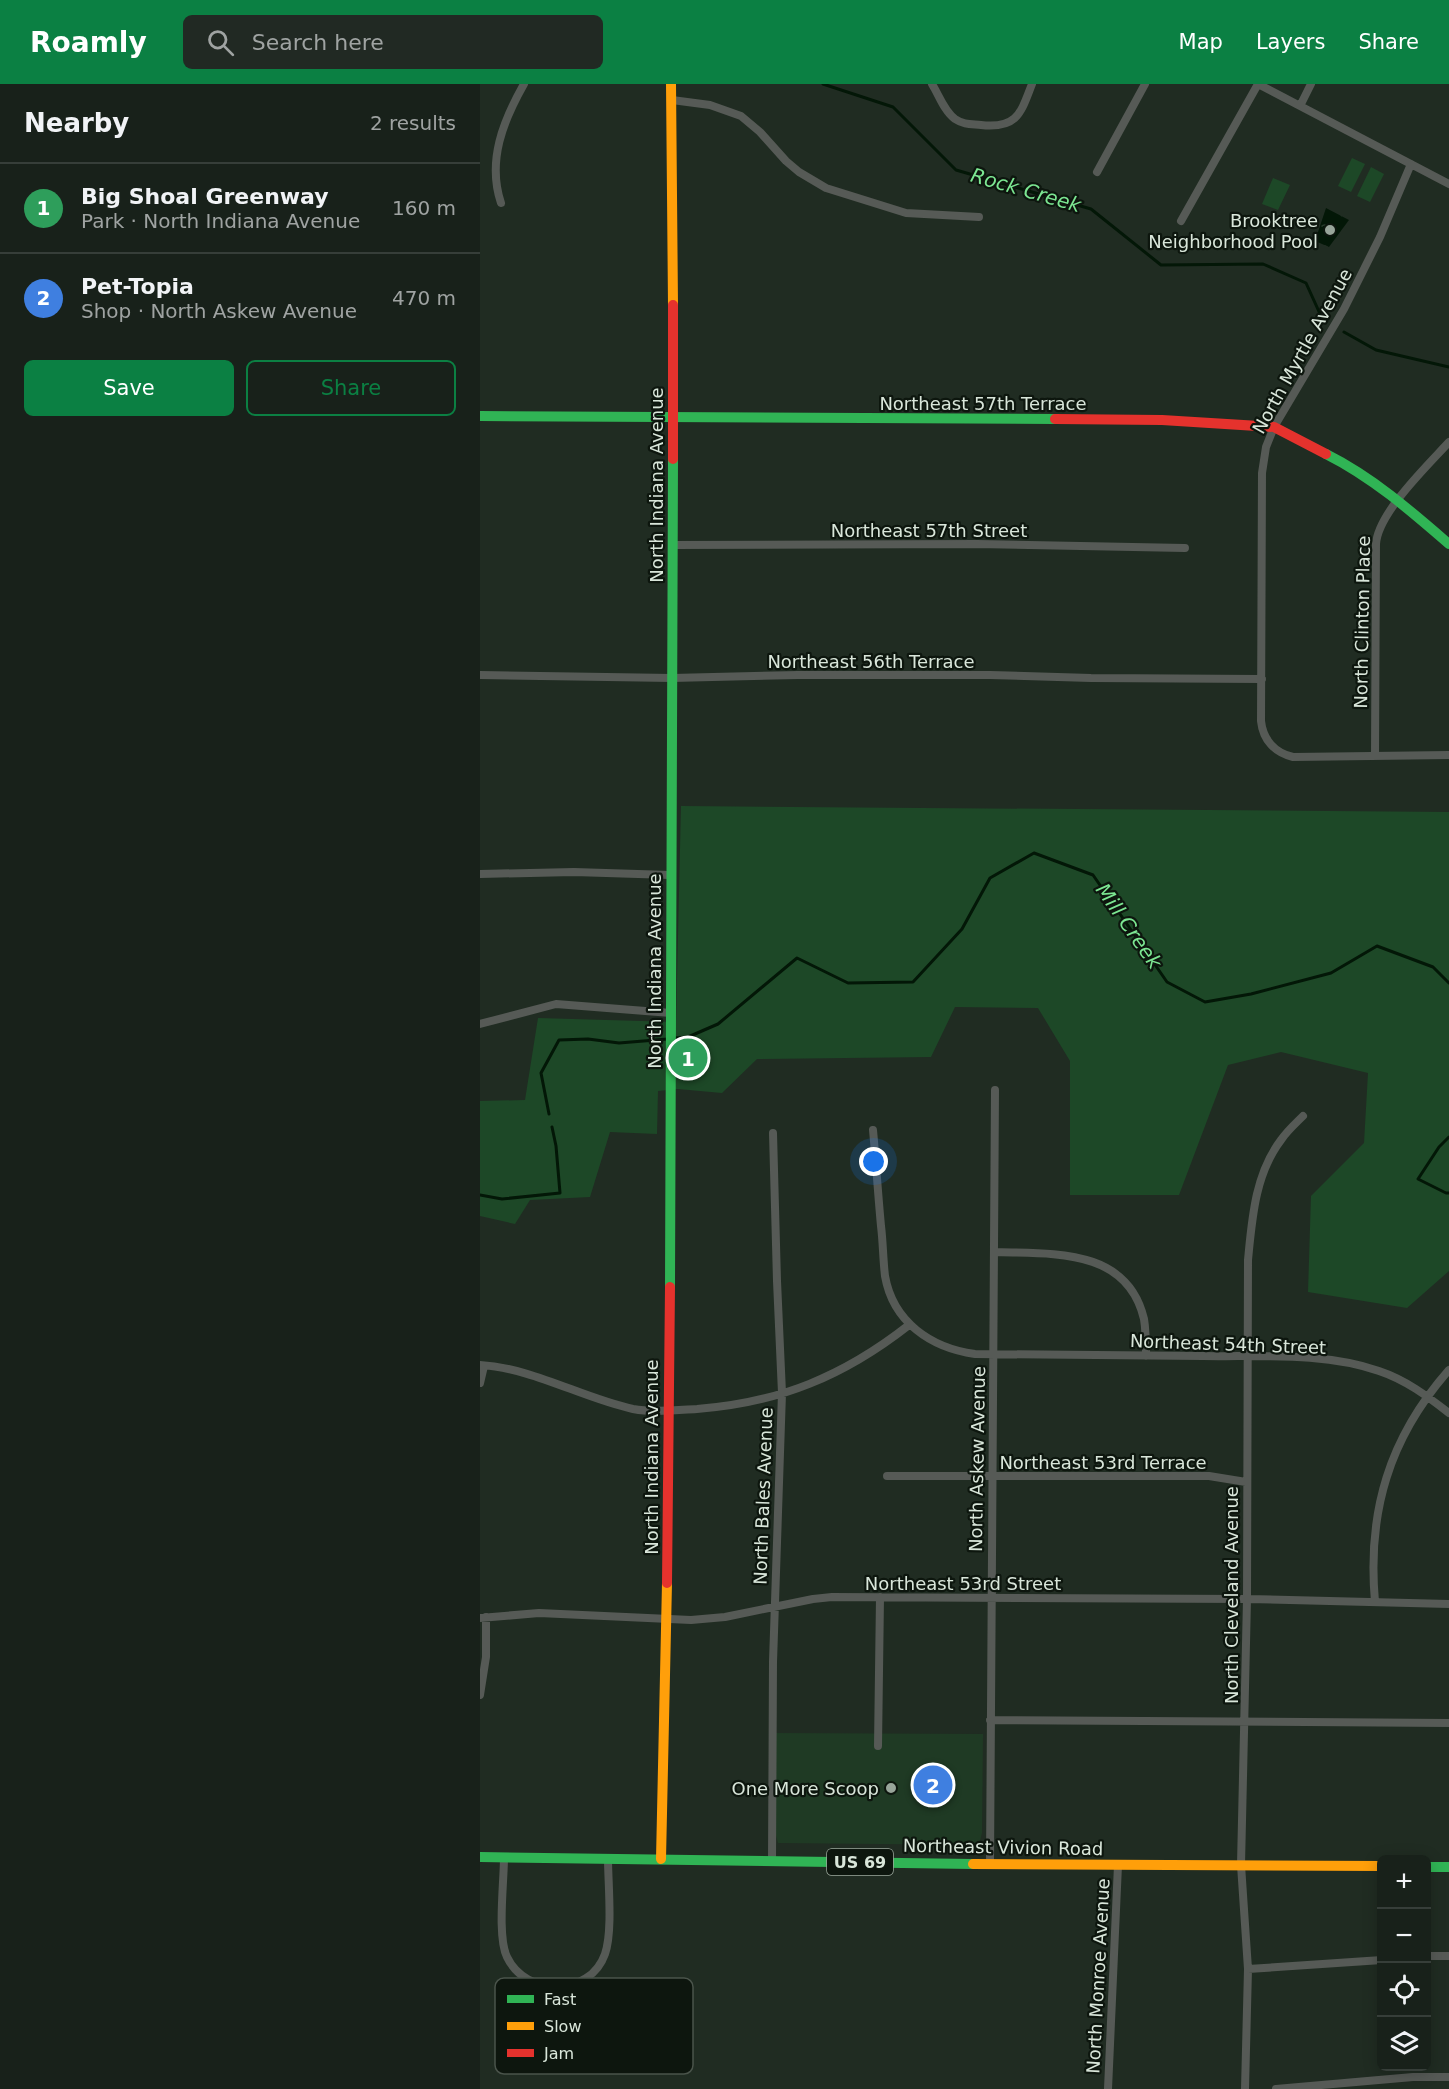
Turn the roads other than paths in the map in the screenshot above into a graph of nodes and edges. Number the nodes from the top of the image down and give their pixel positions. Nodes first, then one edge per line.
1 (524, 84) edge
2 (672, 84) edge
3 (932, 84) edge
4 (1032, 84) edge
5 (1146, 84) edge
6 (1258, 84) edge
7 (1311, 84) edge
8 (672, 100) junction
9 (1299, 106) junction
10 (1411, 164) junction
11 (1097, 172) dead end
12 (1449, 184) edge
13 (501, 203) dead end
14 (979, 217) dead end
15 (1181, 221) dead end
16 (480, 416) edge
17 (673, 417) junction
18 (1274, 427) junction
19 (1449, 442) edge
20 (1398, 500) junction
21 (1449, 544) edge
22 (672, 545) junction
23 (1185, 548) dead end
24 (480, 675) edge
25 (672, 678) junction
26 (1262, 679) junction
27 (1449, 755) edge
28 (1375, 756) junction
29 (480, 873) edge
30 (670, 875) junction
31 (670, 1013) junction
32 (480, 1024) edge
33 (995, 1089) dead end
34 (1303, 1116) dead end
35 (873, 1130) dead end
36 (773, 1133) dead end
37 (994, 1252) junction
38 (909, 1325) junction
39 (993, 1354) junction
40 (1146, 1356) junction
41 (1247, 1357) junction
42 (482, 1366) edge
43 (1449, 1370) edge
44 (480, 1383) edge
45 (782, 1393) junction
46 (1428, 1397) junction
47 (668, 1411) junction
48 (1449, 1413) edge
49 (887, 1476) dead end
50 (992, 1477) junction
51 (1246, 1482) junction
52 (880, 1597) junction
53 (990, 1598) junction
54 (1247, 1599) junction
55 (1375, 1602) junction
56 (1449, 1604) edge
57 (775, 1607) junction
58 (483, 1618) edge
59 (665, 1618) junction
60 (480, 1695) edge
61 (990, 1720) junction
62 (1245, 1722) junction
63 (1449, 1723) edge
64 (878, 1746) dead end
65 (480, 1857) edge
66 (504, 1857) junction
67 (608, 1858) junction
68 (661, 1859) junction
69 (772, 1861) junction
70 (990, 1864) junction
71 (1118, 1864) junction
72 (1240, 1864) junction
73 (1377, 1866) edge
74 (1431, 1867) edge
75 (1449, 1867) edge
76 (1431, 1956) edge
77 (1449, 1956) edge
78 (1377, 1960) edge
79 (1248, 1969) junction
80 (525, 1978) edge
81 (585, 1978) edge
82 (1449, 2077) edge
83 (1108, 2089) edge
84 (1245, 2089) edge
85 (1276, 2089) edge

1 - 13 street
2 - 8 street, North Indiana Avenue
3 - 4 street
5 - 11 street
6 - 9 street
6 - 15 street
7 - 9 street
8 - 14 street
8 - 17 street, North Indiana Avenue
9 - 10 street
10 - 12 street
10 - 18 street, North Myrtle Avenue
16 - 17 street, Northeast 57th Terrace
17 - 18 street, Northeast 57th Terrace
17 - 22 street, North Indiana Avenue
18 - 20 street, Northeast 57th Terrace
18 - 26 street, North Myrtle Avenue
19 - 20 street, North Clinton Place
20 - 21 street, Northeast 57th Terrace
20 - 28 street, North Clinton Place
22 - 23 street, Northeast 57th Street
22 - 25 street, North Indiana Avenue
24 - 25 street, Northeast 56th Terrace
25 - 26 street, Northeast 56th Terrace
25 - 30 street, North Indiana Avenue
26 - 28 street, North Myrtle Avenue
27 - 28 street
29 - 30 street
30 - 31 street, North Indiana Avenue
31 - 32 street
31 - 47 street, North Indiana Avenue
33 - 37 street, North Askew Avenue
34 - 41 street, North Cleveland Avenue
35 - 38 street
36 - 45 street, North Bales Avenue
37 - 39 street, North Askew Avenue
37 - 40 street
38 - 39 street, Northeast 54th Street
38 - 45 street
39 - 40 street, Northeast 54th Street
39 - 50 street, North Askew Avenue
40 - 41 street, Northeast 54th Street
41 - 46 street, Northeast 54th Street
41 - 51 street, North Cleveland Avenue
42 - 44 street
42 - 47 street
43 - 46 street
45 - 47 street
45 - 57 street, North Bales Avenue
46 - 48 street, Northeast 54th Street
46 - 55 street
47 - 59 street, North Indiana Avenue
49 - 50 street, Northeast 53rd Terrace
50 - 51 street, Northeast 53rd Terrace
50 - 53 street, North Askew Avenue
51 - 54 street, North Cleveland Avenue
52 - 53 street, Northeast 53rd Street
52 - 57 street, Northeast 53rd Street
52 - 64 street
53 - 54 street, Northeast 53rd Street
53 - 61 street, North Askew Avenue
54 - 55 street, Northeast 53rd Street
54 - 62 street, North Cleveland Avenue
55 - 56 street, Northeast 53rd Street
57 - 59 street, Northeast 53rd Street
57 - 69 street, North Bales Avenue
58 - 59 street, Northeast 53rd Street
58 - 60 street
59 - 68 street, North Indiana Avenue
61 - 62 street
61 - 70 street, North Askew Avenue
62 - 63 street
62 - 72 street, North Cleveland Avenue
65 - 66 street, Northeast Vivion Road / US 69
66 - 67 street, Northeast Vivion Road / US 69
66 - 80 street
67 - 68 street, Northeast Vivion Road / US 69
67 - 81 street
68 - 69 street, Northeast Vivion Road / US 69
69 - 70 street, Northeast Vivion Road / US 69
70 - 71 street, Northeast Vivion Road / US 69
71 - 72 street, Northeast Vivion Road / US 69
71 - 83 street, North Monroe Avenue
72 - 73 street, Northeast Vivion Road / US 69
72 - 79 street, North Cleveland Avenue
74 - 75 street
76 - 77 street
78 - 79 street
79 - 84 street, North Cleveland Avenue
82 - 85 street

